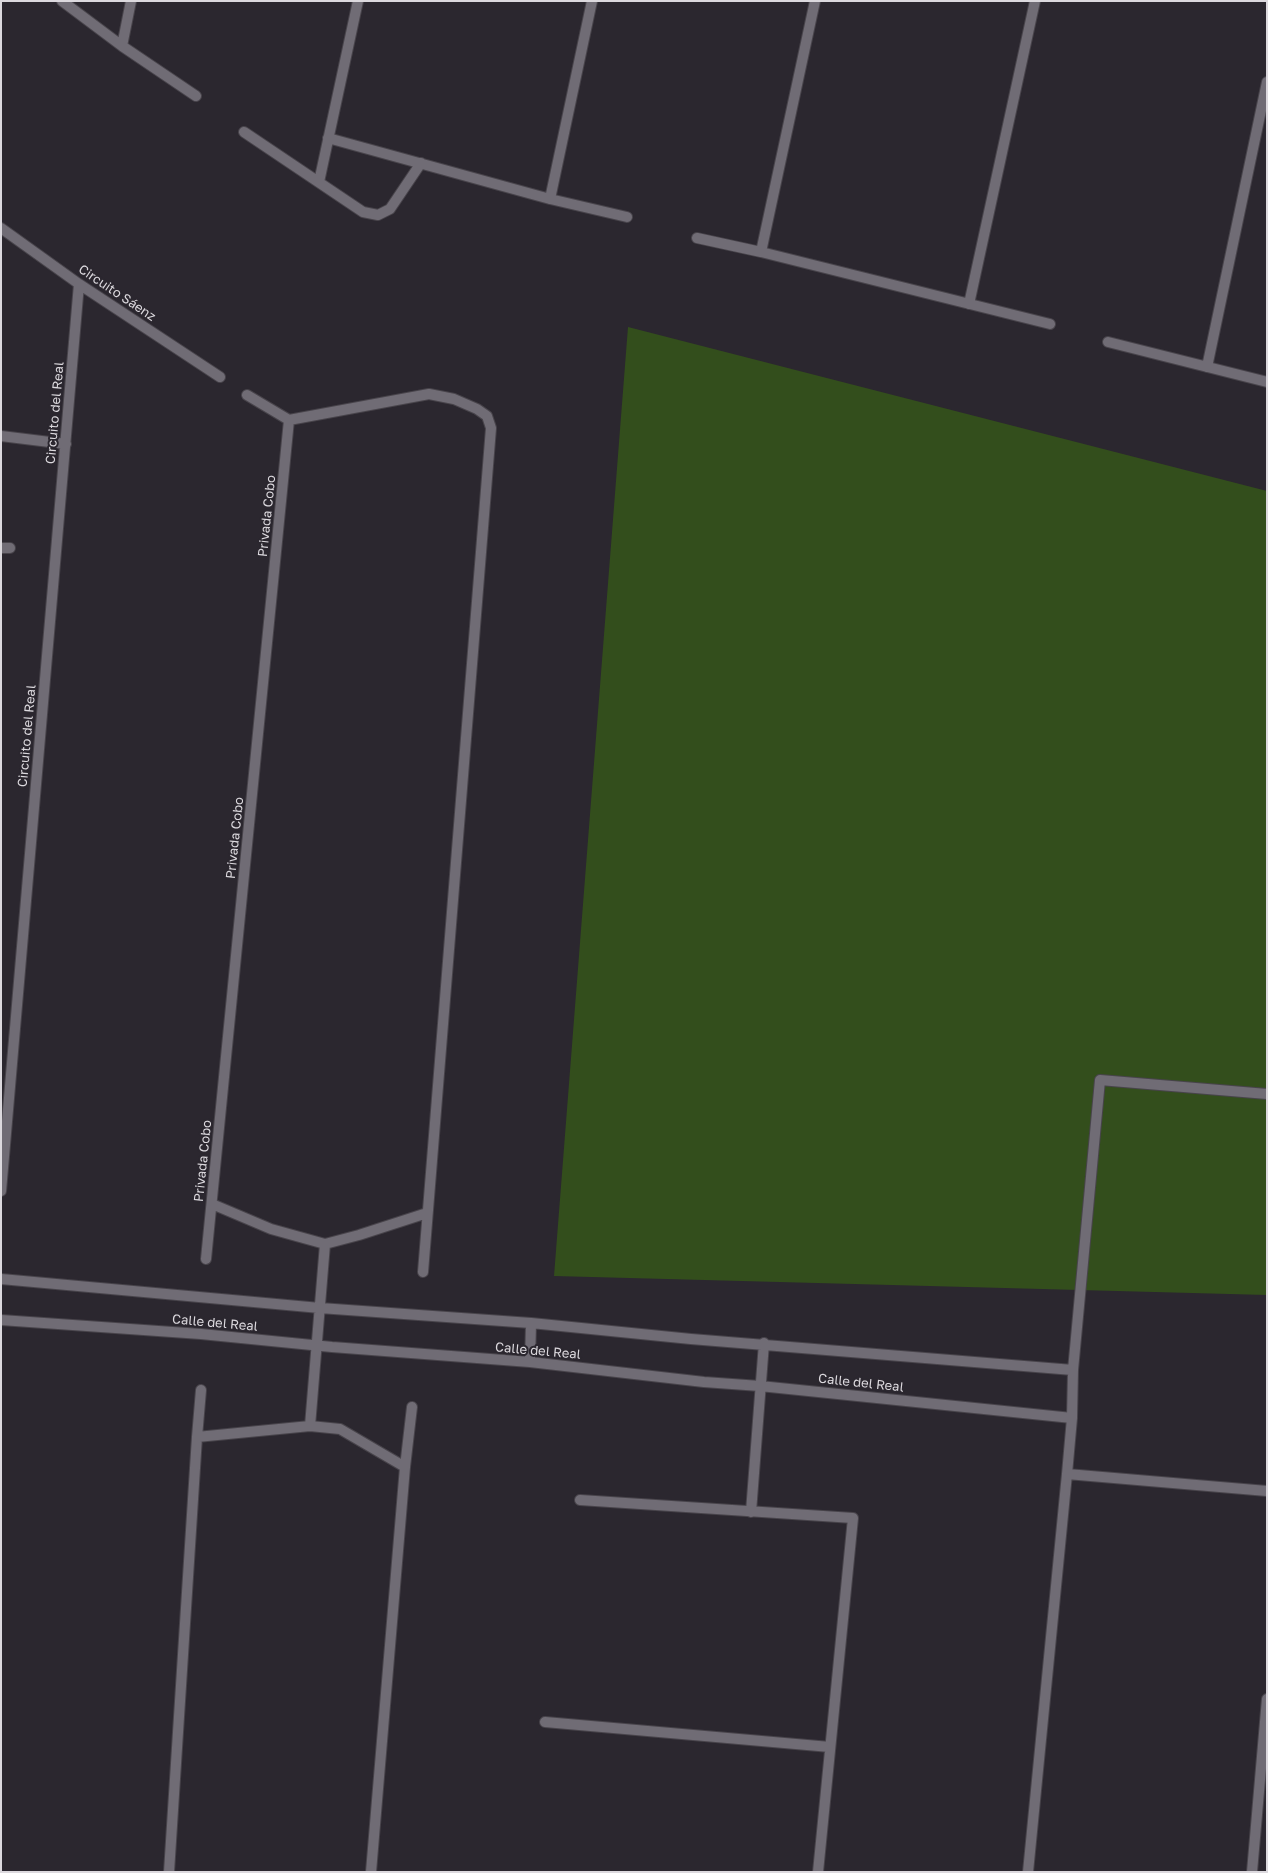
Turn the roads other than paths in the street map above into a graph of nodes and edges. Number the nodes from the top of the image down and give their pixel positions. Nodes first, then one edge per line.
1 (62, 1) edge
2 (131, 1) edge
3 (358, 1) edge
4 (592, 1) edge
5 (816, 1) edge
6 (1034, 1) edge
7 (122, 46) junction
8 (1267, 82) edge
9 (196, 96) dead end
10 (244, 132) dead end
11 (328, 138) junction
12 (420, 163) junction
13 (319, 182) junction
14 (550, 199) junction
15 (628, 217) dead end
16 (1, 228) edge
17 (698, 238) dead end
18 (760, 252) junction
19 (79, 284) junction
20 (968, 304) junction
21 (1050, 324) dead end
22 (1108, 342) dead end
23 (1207, 367) junction
24 (220, 377) dead end
25 (1267, 382) edge
26 (247, 395) dead end
27 (289, 420) junction
28 (1, 436) edge
29 (66, 444) junction
30 (1267, 1094) edge
31 (1, 1191) edge
32 (212, 1204) junction
33 (427, 1213) junction
34 (325, 1244) junction
35 (206, 1259) dead end
36 (423, 1272) dead end
37 (1, 1279) edge
38 (320, 1308) junction
39 (1, 1320) edge
40 (531, 1323) junction
41 (764, 1343) junction
42 (317, 1345) junction
43 (530, 1362) junction
44 (1073, 1370) junction
45 (760, 1386) junction
46 (201, 1390) dead end
47 (412, 1407) dead end
48 (1072, 1418) junction
49 (310, 1426) junction
50 (197, 1437) junction
51 (405, 1467) junction
52 (1067, 1474) junction
53 (1267, 1492) edge
54 (580, 1500) dead end
55 (751, 1512) junction
56 (1267, 1699) edge
57 (545, 1722) dead end
58 (830, 1747) junction
59 (169, 1872) edge
60 (371, 1872) edge
61 (818, 1872) edge
62 (1028, 1872) edge
63 (1252, 1872) edge

1 - 7 street
2 - 7 street
3 - 11 street
4 - 14 street
5 - 18 street
6 - 20 street
7 - 9 street
8 - 23 street
10 - 13 street
11 - 12 street
11 - 13 street
12 - 13 street
12 - 14 street
14 - 15 street
16 - 19 street, Circuito Sáenz
17 - 18 street
18 - 20 street
19 - 24 street, Circuito Sáenz
19 - 29 street, Circuito del Real
20 - 21 street
22 - 23 street
23 - 25 street
26 - 27 street
27 - 32 street, Privada Cobo
27 - 33 street
28 - 29 street
29 - 31 street, Circuito del Real
30 - 44 street
32 - 34 street
32 - 35 street, Privada Cobo
33 - 34 street
33 - 36 street
34 - 38 street
37 - 38 street, Calle del Real
38 - 40 street, Calle del Real
38 - 42 street
39 - 42 street, Calle del Real
40 - 41 street, Calle del Real
40 - 43 street
41 - 44 street, Calle del Real
41 - 45 street
42 - 43 street, Calle del Real
42 - 49 street
43 - 45 street, Calle del Real
44 - 48 street
45 - 48 street, Calle del Real
45 - 55 street
46 - 50 street
47 - 51 street
48 - 52 street
49 - 50 street
49 - 51 street
50 - 59 street
51 - 60 street
52 - 53 street
52 - 62 street
54 - 55 street
55 - 58 street
56 - 63 street
57 - 58 street
58 - 61 street

